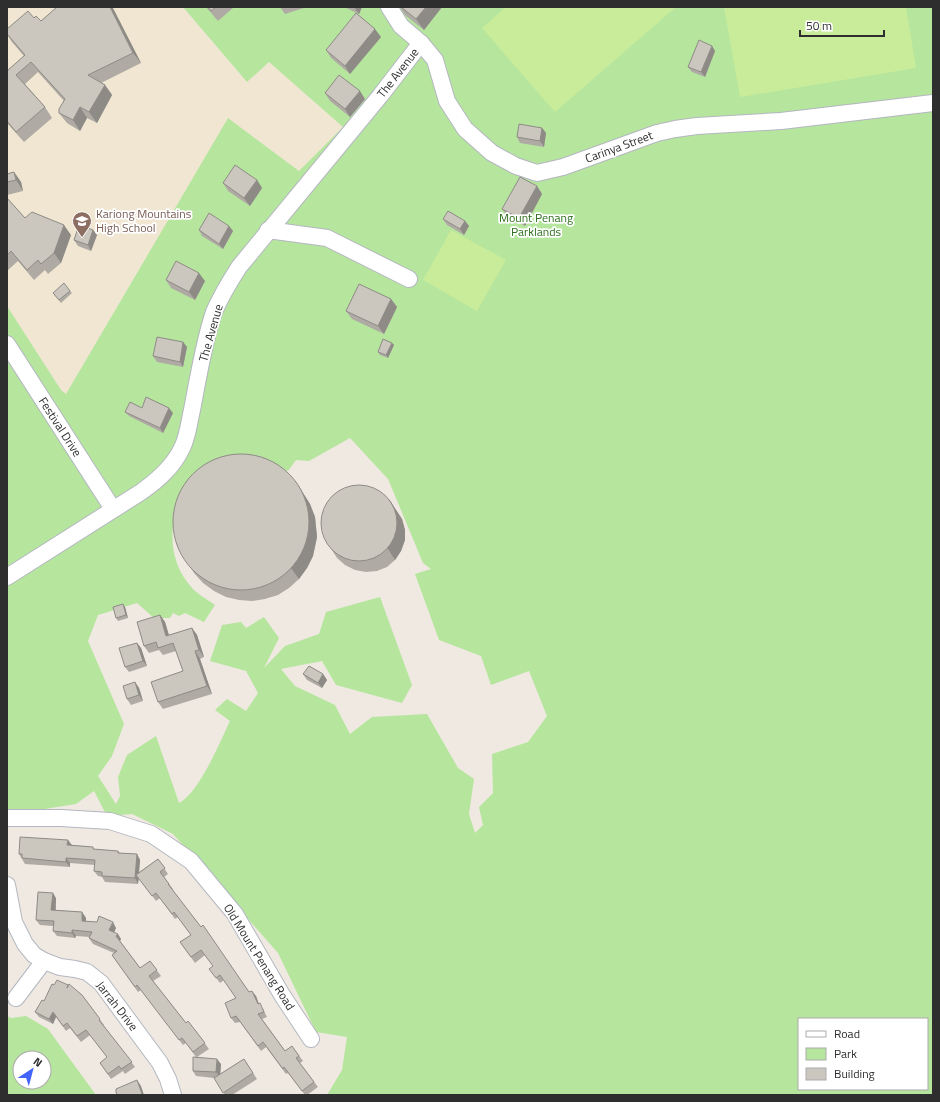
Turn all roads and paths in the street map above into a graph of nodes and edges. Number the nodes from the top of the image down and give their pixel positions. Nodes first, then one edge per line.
1 (389, 7) edge
2 (421, 43) junction
3 (933, 103) edge
4 (268, 230) junction
5 (409, 279) dead end
6 (7, 344) edge
7 (113, 509) junction
8 (7, 577) edge
9 (7, 818) edge
10 (7, 885) edge
11 (44, 961) junction
12 (16, 998) dead end
13 (311, 1039) dead end
14 (173, 1095) edge

1 - 2 street, Carinya Street
2 - 3 street, Carinya Street
2 - 4 street, The Avenue
4 - 5 street
4 - 7 street, The Avenue
6 - 7 street, Festival Drive
7 - 8 street, The Avenue
9 - 13 street, Old Mount Penang Road
10 - 11 street, Jarrah Drive
11 - 12 street
11 - 14 street, Jarrah Drive

